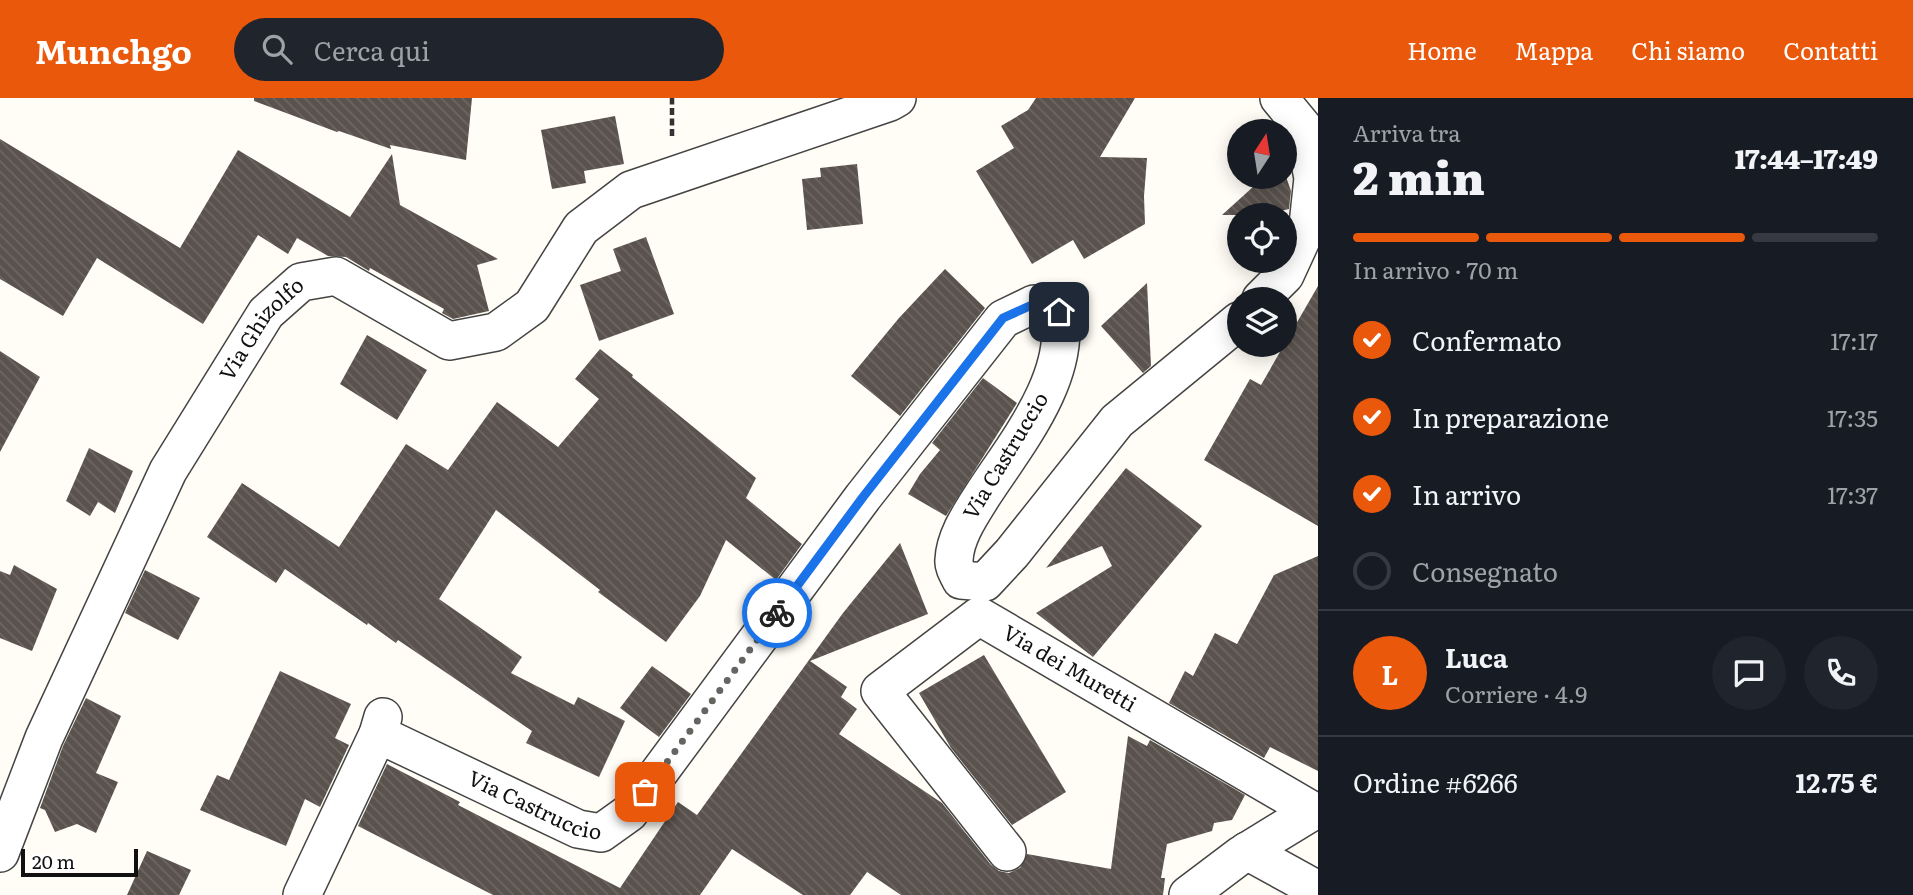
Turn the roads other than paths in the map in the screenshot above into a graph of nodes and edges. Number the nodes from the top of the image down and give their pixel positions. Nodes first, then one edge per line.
1 (897, 98) edge
2 (1279, 98) edge
3 (1273, 287) edge
4 (1227, 331) edge
5 (1247, 851) junction
6 (1007, 852) dead end
7 (0, 853) edge
8 (1318, 890) edge
9 (302, 895) edge
10 (1188, 895) edge

1 - 7 street, Via Ghizolfo
2 - 3 street
4 - 9 street, Via Castruccio
5 - 6 street, Via dei Muretti
5 - 8 street
5 - 10 street, Via dei Muretti

